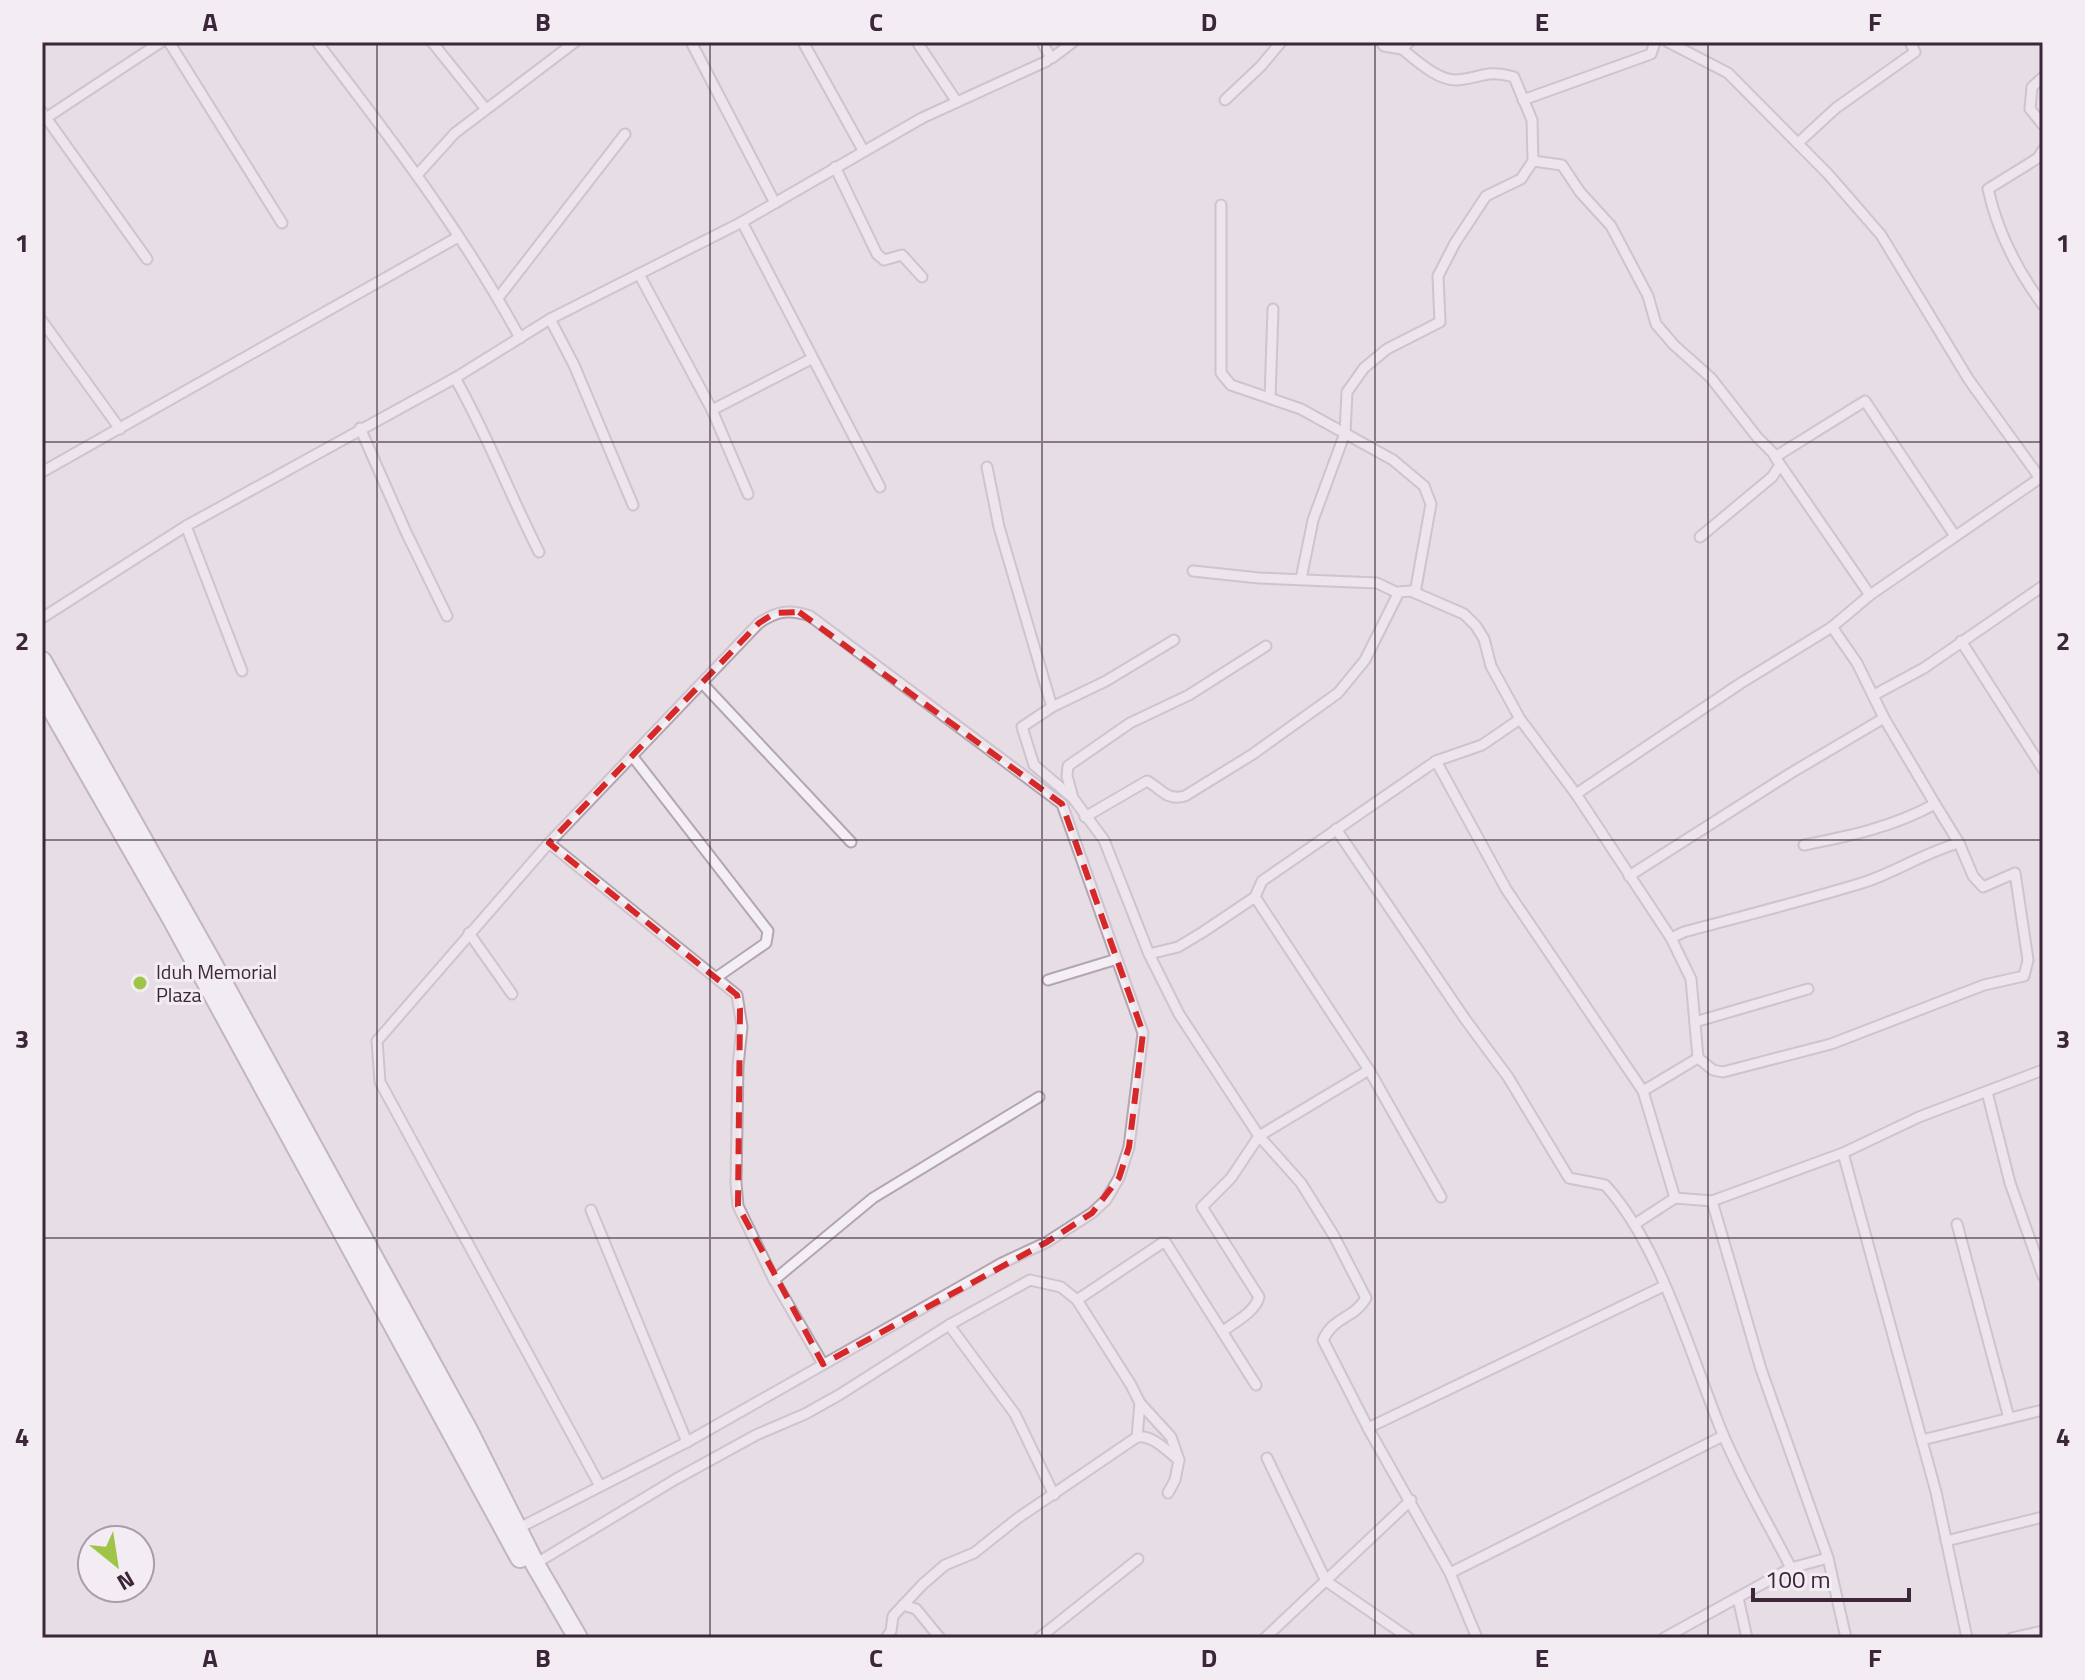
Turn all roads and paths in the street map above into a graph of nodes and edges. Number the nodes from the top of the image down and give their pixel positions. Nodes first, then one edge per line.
1 (161, 42) edge
2 (317, 42) edge
3 (432, 42) edge
4 (575, 42) edge
5 (691, 42) edge
6 (803, 42) edge
7 (917, 42) edge
8 (1042, 42) edge
9 (1073, 42) edge
10 (1281, 42) edge
11 (1381, 42) edge
12 (1655, 42) edge
13 (1668, 42) edge
14 (1910, 42) edge
15 (173, 44) edge
16 (1405, 45) edge
17 (1050, 56) junction
18 (2043, 77) edge
19 (1225, 100) dead end
20 (1523, 100) junction
21 (957, 102) junction
22 (485, 108) junction
23 (44, 115) edge
24 (2043, 125) edge
25 (625, 134) dead end
26 (1798, 143) junction
27 (863, 150) junction
28 (2043, 150) edge
29 (1533, 161) junction
30 (835, 167) junction
31 (417, 175) junction
32 (775, 203) junction
33 (1221, 205) dead end
34 (742, 222) junction
35 (282, 223) dead end
36 (458, 237) junction
37 (147, 259) dead end
38 (639, 274) junction
39 (922, 277) dead end
40 (498, 298) junction
41 (2043, 305) edge
42 (1273, 309) dead end
43 (550, 319) junction
44 (42, 321) edge
45 (520, 338) junction
46 (811, 359) junction
47 (455, 378) junction
48 (1270, 398) junction
49 (712, 410) junction
50 (360, 428) junction
51 (120, 429) junction
52 (1345, 433) junction
53 (1774, 454) dead end
54 (1780, 465) junction
55 (987, 467) dead end
56 (42, 472) edge
57 (2042, 477) edge
58 (880, 487) dead end
59 (748, 494) dead end
60 (633, 505) dead end
61 (186, 526) junction
62 (1955, 536) junction
63 (1700, 537) dead end
64 (539, 552) dead end
65 (1193, 571) dead end
66 (1301, 579) junction
67 (2043, 586) edge
68 (1398, 593) junction
69 (1415, 593) junction
70 (1870, 595) junction
71 (447, 616) dead end
72 (42, 618) edge
73 (1832, 627) junction
74 (1174, 640) dead end
75 (1961, 641) junction
76 (1266, 646) dead end
77 (42, 661) edge
78 (242, 671) dead end
79 (703, 684) junction
80 (42, 692) edge
81 (1874, 695) junction
82 (1052, 707) junction
83 (1884, 718) junction
84 (1520, 719) junction
85 (633, 757) junction
86 (1436, 761) junction
87 (2043, 769) edge
88 (1576, 794) junction
89 (1073, 798) junction
90 (1935, 804) junction
91 (1085, 817) junction
92 (1336, 829) junction
93 (851, 842) dead end
94 (549, 843) junction
95 (1959, 843) junction
96 (1804, 845) dead end
97 (1629, 876) junction
98 (1255, 897) junction
99 (469, 933) junction
100 (1671, 938) junction
101 (1149, 954) junction
102 (1117, 959) junction
103 (205, 965) junction
104 (717, 977) junction
105 (1048, 980) dead end
106 (1808, 989) dead end
107 (512, 994) dead end
108 (1695, 1022) junction
109 (1698, 1058) junction
110 (1369, 1070) junction
111 (2043, 1070) edge
112 (1643, 1091) junction
113 (1987, 1092) junction
114 (1039, 1097) dead end
115 (1259, 1136) junction
116 (1843, 1153) junction
117 (1441, 1197) dead end
118 (1675, 1198) junction
119 (1712, 1201) junction
120 (591, 1210) dead end
121 (1635, 1224) junction
122 (1957, 1224) dead end
123 (2043, 1276) edge
124 (774, 1280) junction
125 (1664, 1286) junction
126 (1077, 1300) junction
127 (949, 1325) junction
128 (1223, 1331) junction
129 (823, 1364) junction
130 (1256, 1385) dead end
131 (1140, 1403) junction
132 (2043, 1410) edge
133 (2009, 1418) junction
134 (1368, 1428) junction
135 (1723, 1436) junction
136 (1137, 1437) junction
137 (1922, 1440) junction
138 (687, 1442) junction
139 (1267, 1458) dead end
140 (1179, 1460) junction
141 (600, 1486) junction
142 (1168, 1493) dead end
143 (1054, 1495) junction
144 (1411, 1500) junction
145 (2043, 1517) edge
146 (519, 1528) junction
147 (1946, 1541) junction
148 (1828, 1558) junction
149 (1138, 1559) dead end
150 (535, 1564) junction
151 (1791, 1568) junction
152 (1450, 1573) junction
153 (1326, 1581) junction
154 (1738, 1598) junction
155 (903, 1605) junction
156 (2043, 1631) edge
157 (564, 1638) edge
158 (578, 1638) edge
159 (886, 1638) edge
160 (940, 1638) edge
161 (1039, 1638) edge
162 (1265, 1638) edge
163 (1409, 1638) edge
164 (1476, 1638) edge
165 (1664, 1638) edge
166 (1747, 1638) edge
167 (1846, 1638) edge
168 (1967, 1638) edge
169 (2012, 1638) edge

1 - 23 street
2 - 31 street
3 - 22 street
4 - 22 street
5 - 32 street
6 - 27 street
7 - 21 street
8 - 17 street
9 - 17 street
10 - 19 street
11 - 16 street
12 - 20 street
13 - 26 street
14 - 26 street
15 - 35 street
16 - 20 street
17 - 21 street
18 - 24 street
20 - 29 street
21 - 27 street
22 - 31 street
23 - 37 street
25 - 40 street
26 - 57 street
27 - 30 street
28 - 41 street
29 - 52 street
29 - 53 street
30 - 32 street
30 - 39 street
31 - 36 street
32 - 34 street
33 - 48 street
34 - 38 street
34 - 46 street
36 - 40 street
36 - 51 street
38 - 43 street
38 - 49 street
40 - 45 street
42 - 48 street
43 - 45 street
43 - 60 street
44 - 51 street
45 - 47 street
46 - 49 street
46 - 58 street
47 - 50 street
47 - 64 street
48 - 52 street
49 - 59 street
50 - 61 street
50 - 71 street
51 - 56 street
52 - 66 street
52 - 69 street
54 - 62 street
54 - 63 street
54 - 70 street
55 - 82 street
57 - 62 street
61 - 72 street
61 - 78 street
62 - 70 street
65 - 66 street
66 - 68 street
67 - 75 street
68 - 69 street
68 - 91 street
69 - 84 street
70 - 73 street
73 - 81 street
73 - 88 street
74 - 82 street
75 - 81 street
75 - 87 street
76 - 89 street
77 - 103 highway
79 - 85 street
79 - 93 street
79 - 102 street
80 - 103 highway
81 - 83 street
82 - 89 street
83 - 90 street
83 - 97 street
84 - 86 street
84 - 88 street
85 - 94 street
85 - 104 street
86 - 92 street
86 - 112 street
88 - 97 street
89 - 91 street
90 - 95 street
90 - 96 street
91 - 101 street
92 - 98 street
92 - 121 street
94 - 99 street
94 - 104 street
95 - 100 street
95 - 109 street
97 - 100 street
98 - 101 street
98 - 110 street
99 - 107 street
99 - 141 street
100 - 108 street
101 - 115 street
102 - 105 street
102 - 129 street
103 - 146 highway
103 - 157 highway
104 - 124 street
106 - 108 street
108 - 109 street
109 - 112 street
110 - 115 street
110 - 117 street
111 - 113 street
112 - 118 street
113 - 116 street
113 - 123 street
114 - 124 street
115 - 128 street
115 - 134 street
116 - 119 street
116 - 137 street
118 - 119 street
118 - 121 street
119 - 148 street
120 - 138 street
121 - 125 street
122 - 133 street
124 - 129 street
125 - 134 street
125 - 135 street
126 - 127 street
126 - 128 street
126 - 131 street
127 - 143 street
127 - 150 street
128 - 130 street
129 - 138 street
131 - 136 street
131 - 140 street
132 - 133 street
133 - 137 street
134 - 144 street
135 - 151 street
135 - 152 street
136 - 140 street
136 - 143 street
137 - 147 street
138 - 141 street
139 - 153 street
140 - 142 street
141 - 146 street
143 - 155 street
144 - 152 street
144 - 153 street
145 - 147 street
146 - 150 highway
147 - 168 street
148 - 151 street
148 - 167 street
149 - 161 street
150 - 158 highway
151 - 154 street
152 - 164 street
153 - 162 street
153 - 163 street
154 - 165 street
154 - 166 street
155 - 159 street
155 - 160 street
156 - 169 street

